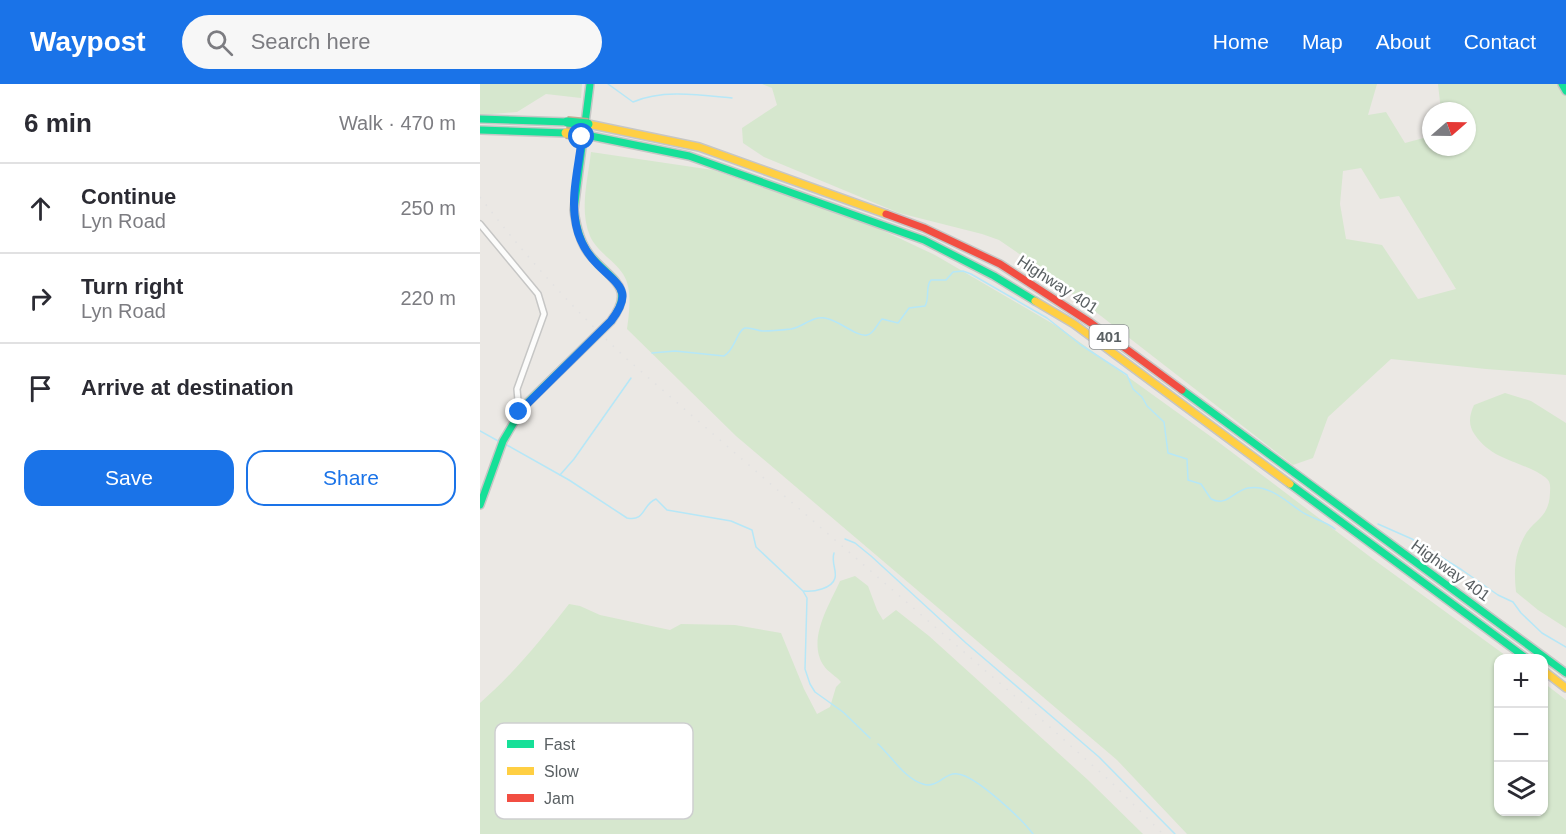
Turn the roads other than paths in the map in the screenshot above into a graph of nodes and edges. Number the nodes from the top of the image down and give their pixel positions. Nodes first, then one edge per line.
1 (590, 84) edge
2 (1562, 84) edge
3 (1566, 91) edge
4 (480, 119) edge
5 (480, 130) edge
6 (480, 224) edge
7 (519, 412) junction
8 (480, 505) edge
9 (1521, 654) edge
10 (1548, 674) edge
11 (1566, 674) edge
12 (1566, 688) edge

1 - 7 main road
2 - 3 main road
4 - 11 main road, Highway 401 / 401, bridge
5 - 9 main road, Highway 401 / 401, bridge
6 - 7 street
7 - 8 main road
10 - 12 main road

